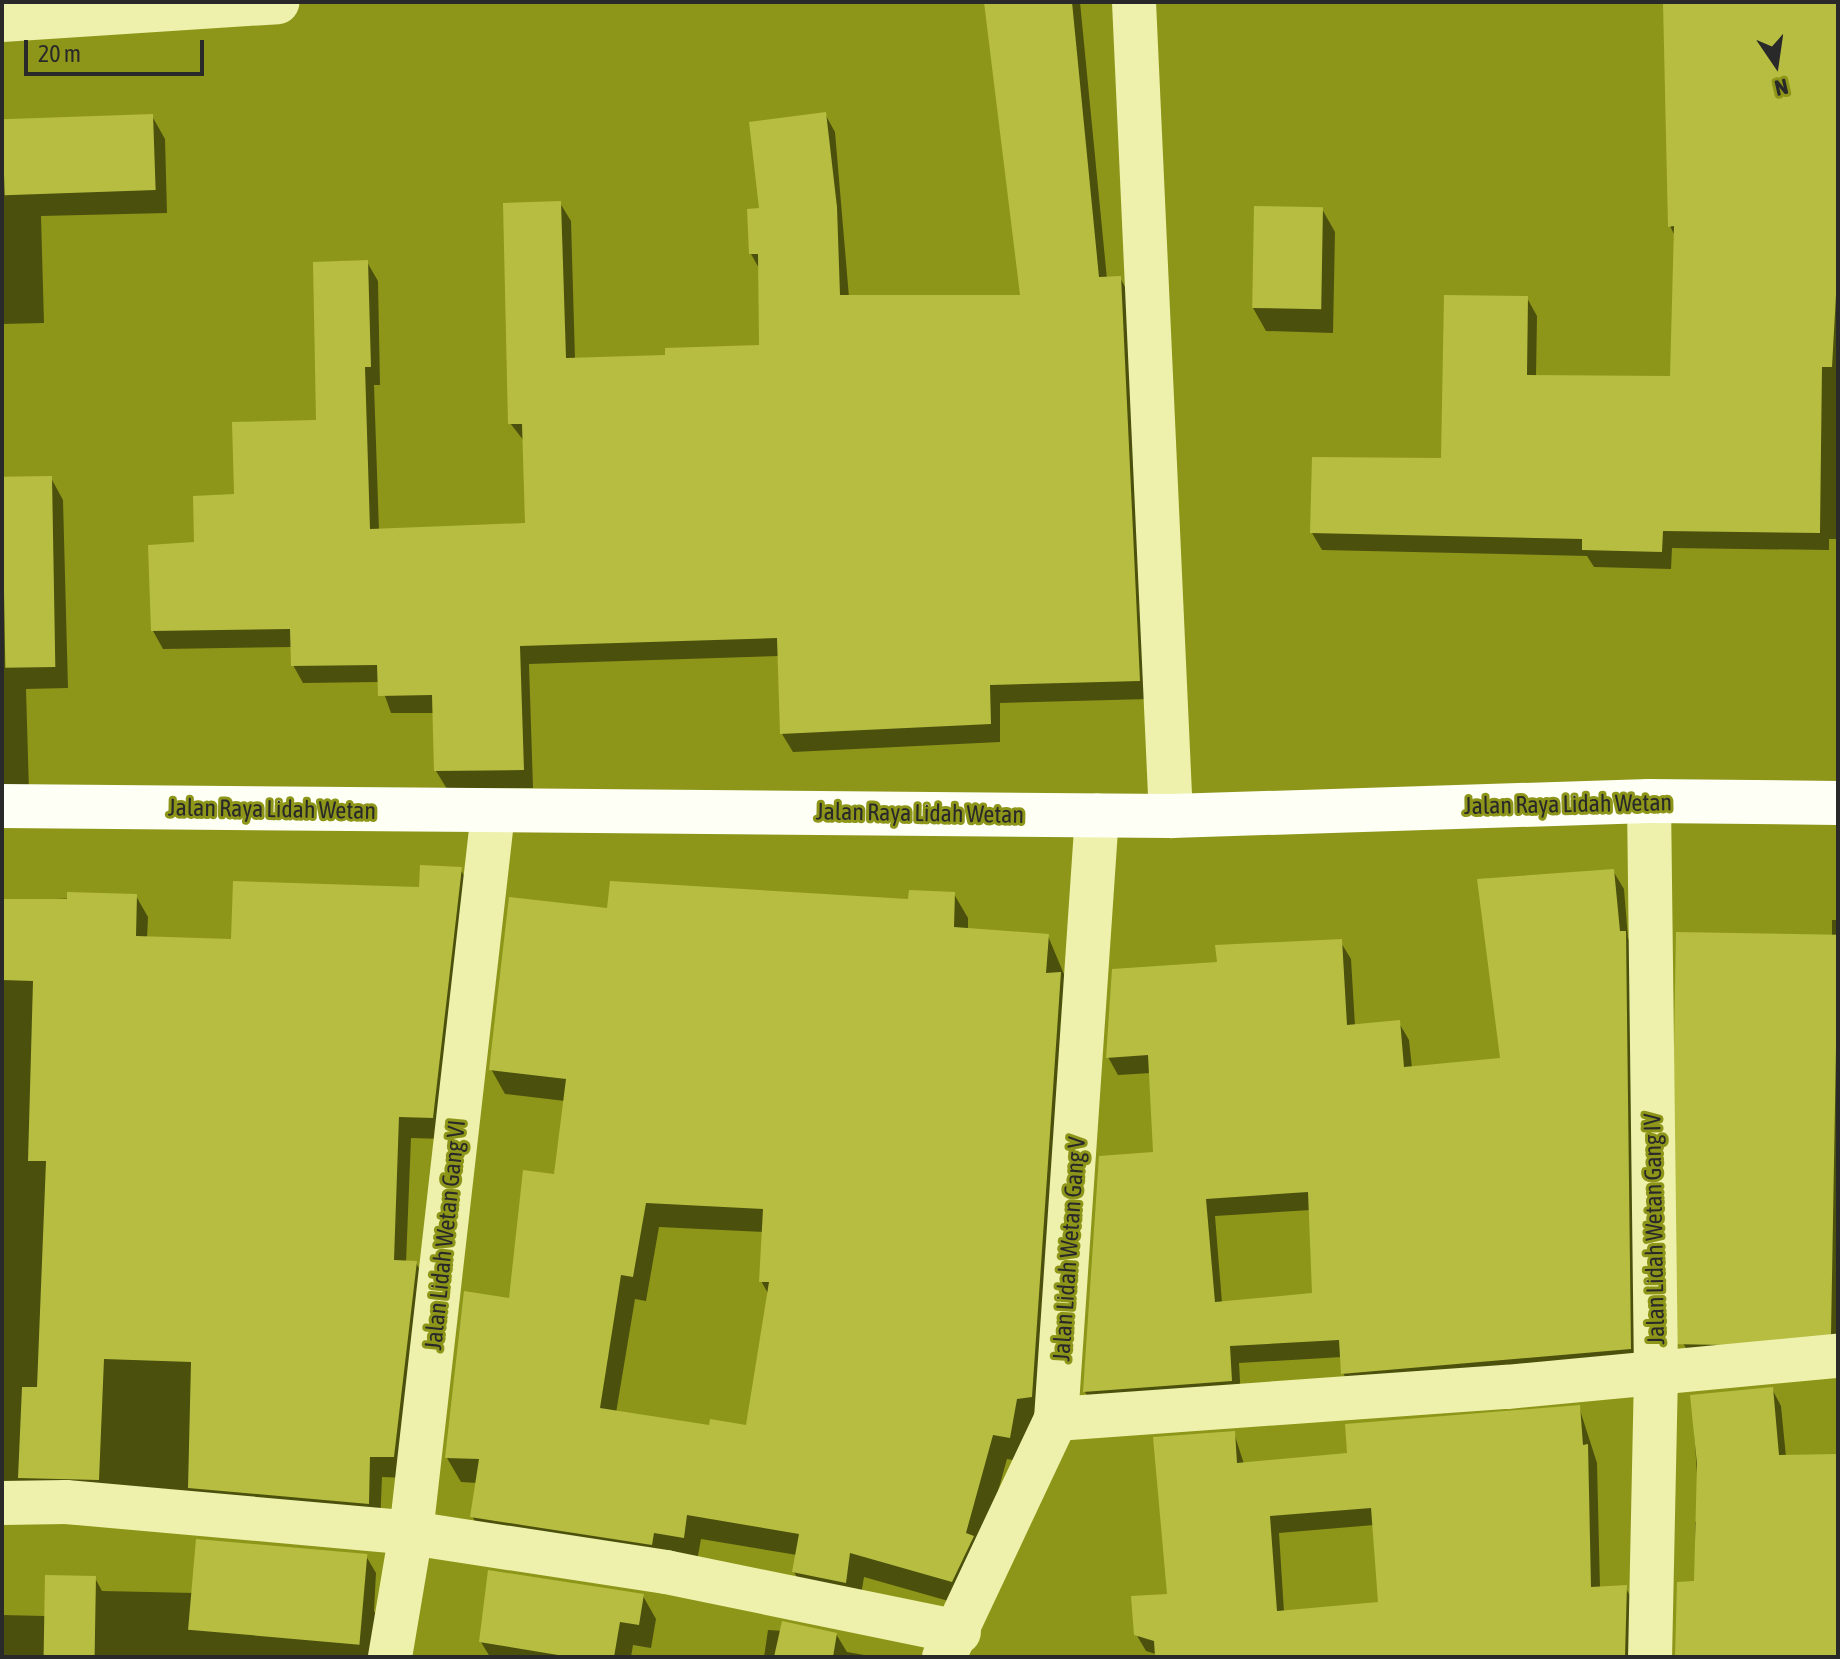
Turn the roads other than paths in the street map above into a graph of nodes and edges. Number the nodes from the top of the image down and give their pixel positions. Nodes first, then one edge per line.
1 (277, 2) edge
2 (1134, 2) edge
3 (2, 20) edge
4 (1649, 801) junction
5 (1838, 803) edge
6 (2, 806) edge
7 (493, 812) junction
8 (1097, 815) junction
9 (1171, 816) junction
10 (1838, 1356) edge
11 (1656, 1373) junction
12 (1056, 1419) junction
13 (2, 1503) edge
14 (411, 1533) junction
15 (951, 1644) edge
16 (390, 1657) edge
17 (1650, 1657) edge

1 - 3 street
2 - 9 street
4 - 5 main road, Jalan Raya Lidah Wetan
4 - 9 main road, Jalan Raya Lidah Wetan
4 - 11 street, Jalan Lidah Wetan Gang IV
6 - 7 main road, Jalan Raya Lidah Wetan
7 - 8 main road, Jalan Raya Lidah Wetan
7 - 14 street, Jalan Lidah Wetan Gang VI
8 - 9 main road, Jalan Raya Lidah Wetan
8 - 12 street, Jalan Lidah Wetan Gang V
10 - 11 street
11 - 12 street
11 - 17 street, Jalan Lidah Wetan Gang IV
12 - 15 street, Jalan Lidah Wetan Gang V
13 - 14 street
14 - 15 street
14 - 16 street, Jalan Lidah Wetan Gang VI

